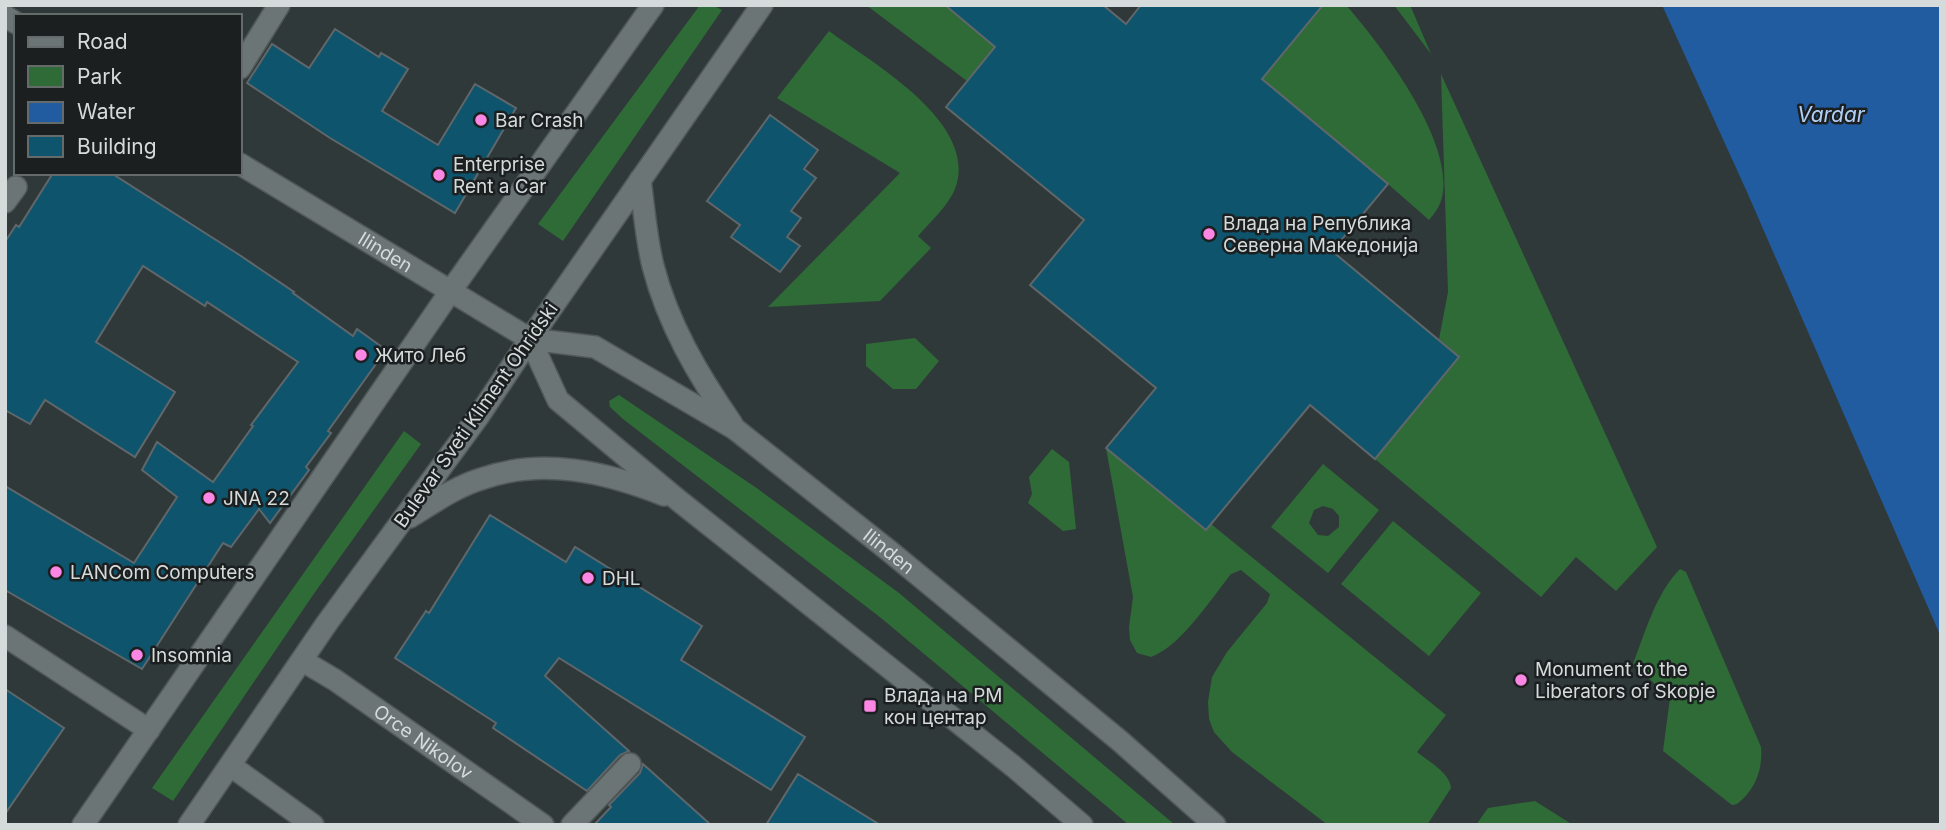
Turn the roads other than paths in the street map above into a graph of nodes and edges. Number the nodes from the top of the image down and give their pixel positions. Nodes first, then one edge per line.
1 (279, 5) edge
2 (653, 5) edge
3 (762, 5) edge
4 (242, 65) edge
5 (242, 165) edge
6 (640, 180) junction
7 (450, 292) junction
8 (530, 339) junction
9 (735, 429) junction
10 (678, 500) junction
11 (397, 526) junction
12 (5, 636) edge
13 (303, 661) junction
14 (149, 730) junction
15 (630, 764) dead end
16 (231, 765) junction
17 (83, 825) edge
18 (189, 825) edge
19 (313, 825) edge
20 (543, 825) edge
21 (572, 825) edge
22 (1082, 825) edge
23 (1215, 825) edge

1 - 4 street
2 - 7 street
3 - 6 street, Bulevar Sveti Kliment Ohridski
5 - 7 street, Ilinden
6 - 8 street, Bulevar Sveti Kliment Ohridski
6 - 9 street
7 - 8 street, Ilinden
7 - 14 street
8 - 9 street, Ilinden
8 - 10 street
8 - 11 street, Bulevar Sveti Kliment Ohridski
9 - 23 street, Ilinden
10 - 11 street
10 - 22 street
11 - 13 street, Bulevar Sveti Kliment Ohridski
12 - 14 street
13 - 16 street, Bulevar Sveti Kliment Ohridski
13 - 20 street, Orce Nikolov
14 - 17 street
15 - 21 street
16 - 18 street, Bulevar Sveti Kliment Ohridski
16 - 19 street

